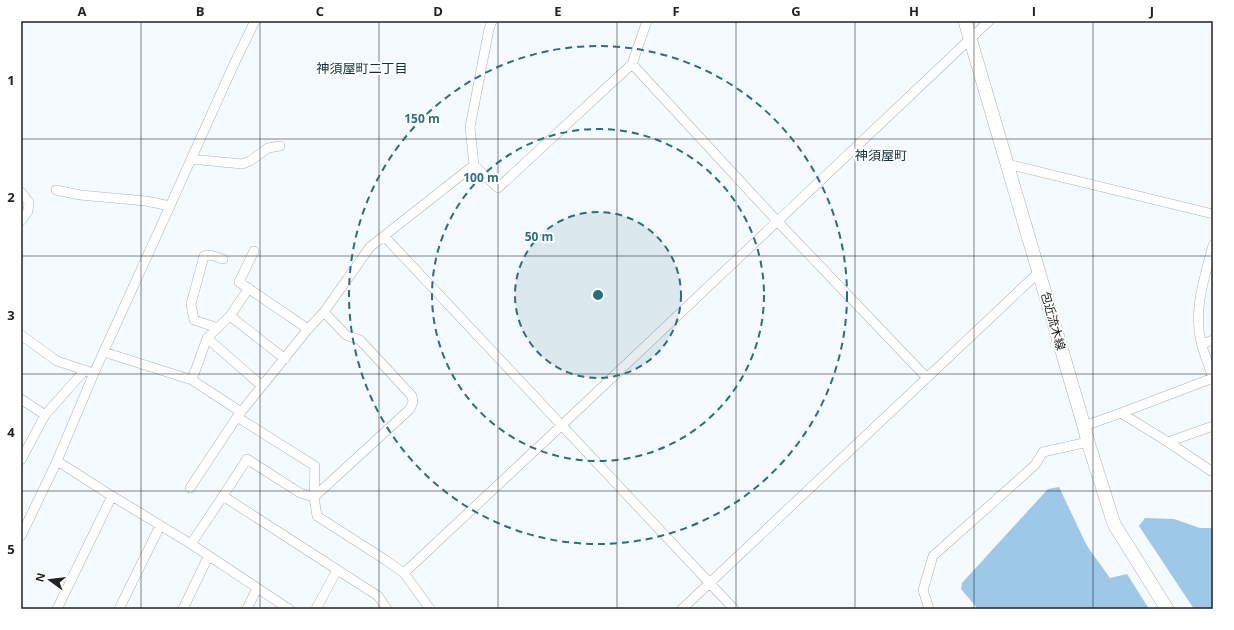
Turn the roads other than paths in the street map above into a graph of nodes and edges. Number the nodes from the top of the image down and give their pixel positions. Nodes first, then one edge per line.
1 (254, 21) edge
2 (492, 21) edge
3 (647, 21) edge
4 (965, 21) edge
5 (989, 21) edge
6 (970, 38) junction
7 (632, 64) junction
8 (280, 146) dead end
9 (191, 159) junction
10 (1007, 164) junction
11 (474, 165) junction
12 (56, 190) dead end
13 (21, 192) edge
14 (170, 206) junction
15 (1213, 214) edge
16 (21, 221) edge
17 (778, 222) junction
18 (384, 236) junction
19 (1213, 245) edge
20 (254, 251) dead end
21 (223, 259) dead end
22 (1039, 272) junction
23 (249, 288) junction
24 (324, 312) junction
25 (230, 316) junction
26 (218, 328) junction
27 (308, 329) junction
28 (21, 335) edge
29 (207, 338) junction
30 (1213, 340) edge
31 (1202, 344) junction
32 (104, 352) junction
33 (285, 359) junction
34 (89, 372) junction
35 (927, 378) junction
36 (1213, 378) edge
37 (192, 380) junction
38 (262, 386) junction
39 (21, 399) edge
40 (1121, 413) junction
41 (45, 415) junction
42 (239, 415) junction
43 (562, 425) junction
44 (1084, 426) junction
45 (1213, 426) edge
46 (1088, 442) junction
47 (1168, 442) junction
48 (21, 460) edge
49 (57, 460) junction
50 (1213, 470) edge
51 (190, 488) dead end
52 (112, 496) junction
53 (223, 496) junction
54 (314, 497) junction
55 (160, 526) junction
56 (22, 532) edge
57 (191, 544) junction
58 (208, 557) junction
59 (337, 570) junction
60 (404, 573) junction
61 (710, 583) junction
62 (257, 588) junction
63 (57, 609) edge
64 (119, 609) edge
65 (183, 609) edge
66 (247, 609) edge
67 (289, 609) edge
68 (316, 609) edge
69 (387, 609) edge
70 (430, 609) edge
71 (682, 609) edge
72 (734, 609) edge
73 (929, 609) edge
74 (1167, 609) edge

1 - 9 street
2 - 11 street
3 - 7 street
4 - 6 street, 包近流木線
5 - 6 street
6 - 10 street, 包近流木線
6 - 17 street
7 - 11 street
7 - 17 street
8 - 9 street
9 - 14 street
10 - 15 street
10 - 22 street, 包近流木線
11 - 18 street
12 - 14 street
13 - 16 street
14 - 32 street
17 - 35 street
17 - 43 street
18 - 24 street
18 - 43 street
19 - 31 street
20 - 23 street
21 - 26 street
22 - 35 street
22 - 44 street, 包近流木線
23 - 25 street
23 - 27 street
24 - 27 street
24 - 54 street
25 - 26 street
25 - 33 street
26 - 29 street
27 - 33 street
28 - 34 street
29 - 37 street
29 - 38 street
30 - 31 street
31 - 36 street
32 - 34 street
32 - 37 street
33 - 38 street
34 - 41 street
34 - 49 street
35 - 61 street
36 - 40 street
37 - 42 street
38 - 42 street
39 - 41 street
40 - 44 street
40 - 47 street
41 - 48 street
42 - 51 street
42 - 54 street
43 - 60 street
43 - 61 street
44 - 46 street, 包近流木線
45 - 47 street
46 - 73 street
46 - 74 street, 包近流木線
47 - 50 street
49 - 52 street
49 - 56 street
52 - 55 street
52 - 63 street
53 - 54 street
53 - 57 street
53 - 59 street
54 - 60 street
55 - 57 street
55 - 64 street
57 - 58 street
58 - 62 street
58 - 65 street
59 - 68 street
59 - 69 street
60 - 70 street
61 - 71 street
61 - 72 street
62 - 66 street
62 - 67 street

